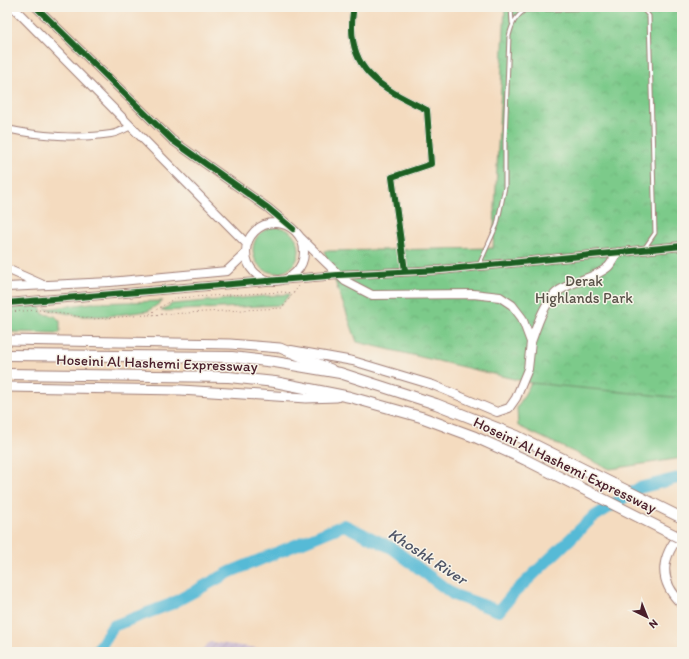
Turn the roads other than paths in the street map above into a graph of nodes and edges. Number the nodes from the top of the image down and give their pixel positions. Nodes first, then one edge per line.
1 (13, 7) edge
2 (36, 7) edge
3 (512, 7) edge
4 (637, 7) edge
5 (640, 7) edge
6 (353, 12) dead end
7 (512, 24) junction
8 (131, 126) junction
9 (7, 129) edge
10 (293, 229) junction
11 (300, 237) junction
12 (247, 244) junction
13 (682, 246) edge
14 (643, 250) junction
15 (618, 252) junction
16 (246, 253) junction
17 (478, 266) junction
18 (7, 269) edge
19 (405, 271) junction
20 (198, 275) junction
21 (338, 275) junction
22 (277, 281) junction
23 (43, 286) junction
24 (7, 287) edge
25 (198, 288) junction
26 (7, 303) edge
27 (7, 340) edge
28 (531, 342) junction
29 (280, 348) junction
30 (7, 355) edge
31 (340, 373) junction
32 (7, 374) edge
33 (7, 387) edge
34 (350, 397) junction
35 (682, 518) edge
36 (682, 532) edge
37 (682, 539) edge
38 (682, 604) edge
39 (223, 652) edge
40 (234, 652) edge

1 - 8 street
2 - 10 street
3 - 7 lane
4 - 7 lane
5 - 14 lane
6 - 19 street
7 - 17 lane
8 - 9 street
8 - 12 street
10 - 11 street
10 - 12 street
11 - 21 street
11 - 22 street
12 - 16 street
13 - 14 street
14 - 15 street
15 - 17 street
15 - 28 street
16 - 20 street
16 - 22 street
17 - 19 street
18 - 23 street
19 - 21 street
20 - 23 street
20 - 25 street
21 - 22 street
21 - 28 street
22 - 25 street
23 - 24 street
25 - 26 street
27 - 29 main road
28 - 29 street
29 - 31 main road
30 - 31 highway, Hoseini Al Hashemi Expressway
31 - 35 highway, Hoseini Al Hashemi Expressway
32 - 34 highway, Hoseini Al Hashemi Expressway
33 - 34 main road
34 - 37 highway, Hoseini Al Hashemi Expressway, bridge
36 - 38 main road
39 - 40 lane

